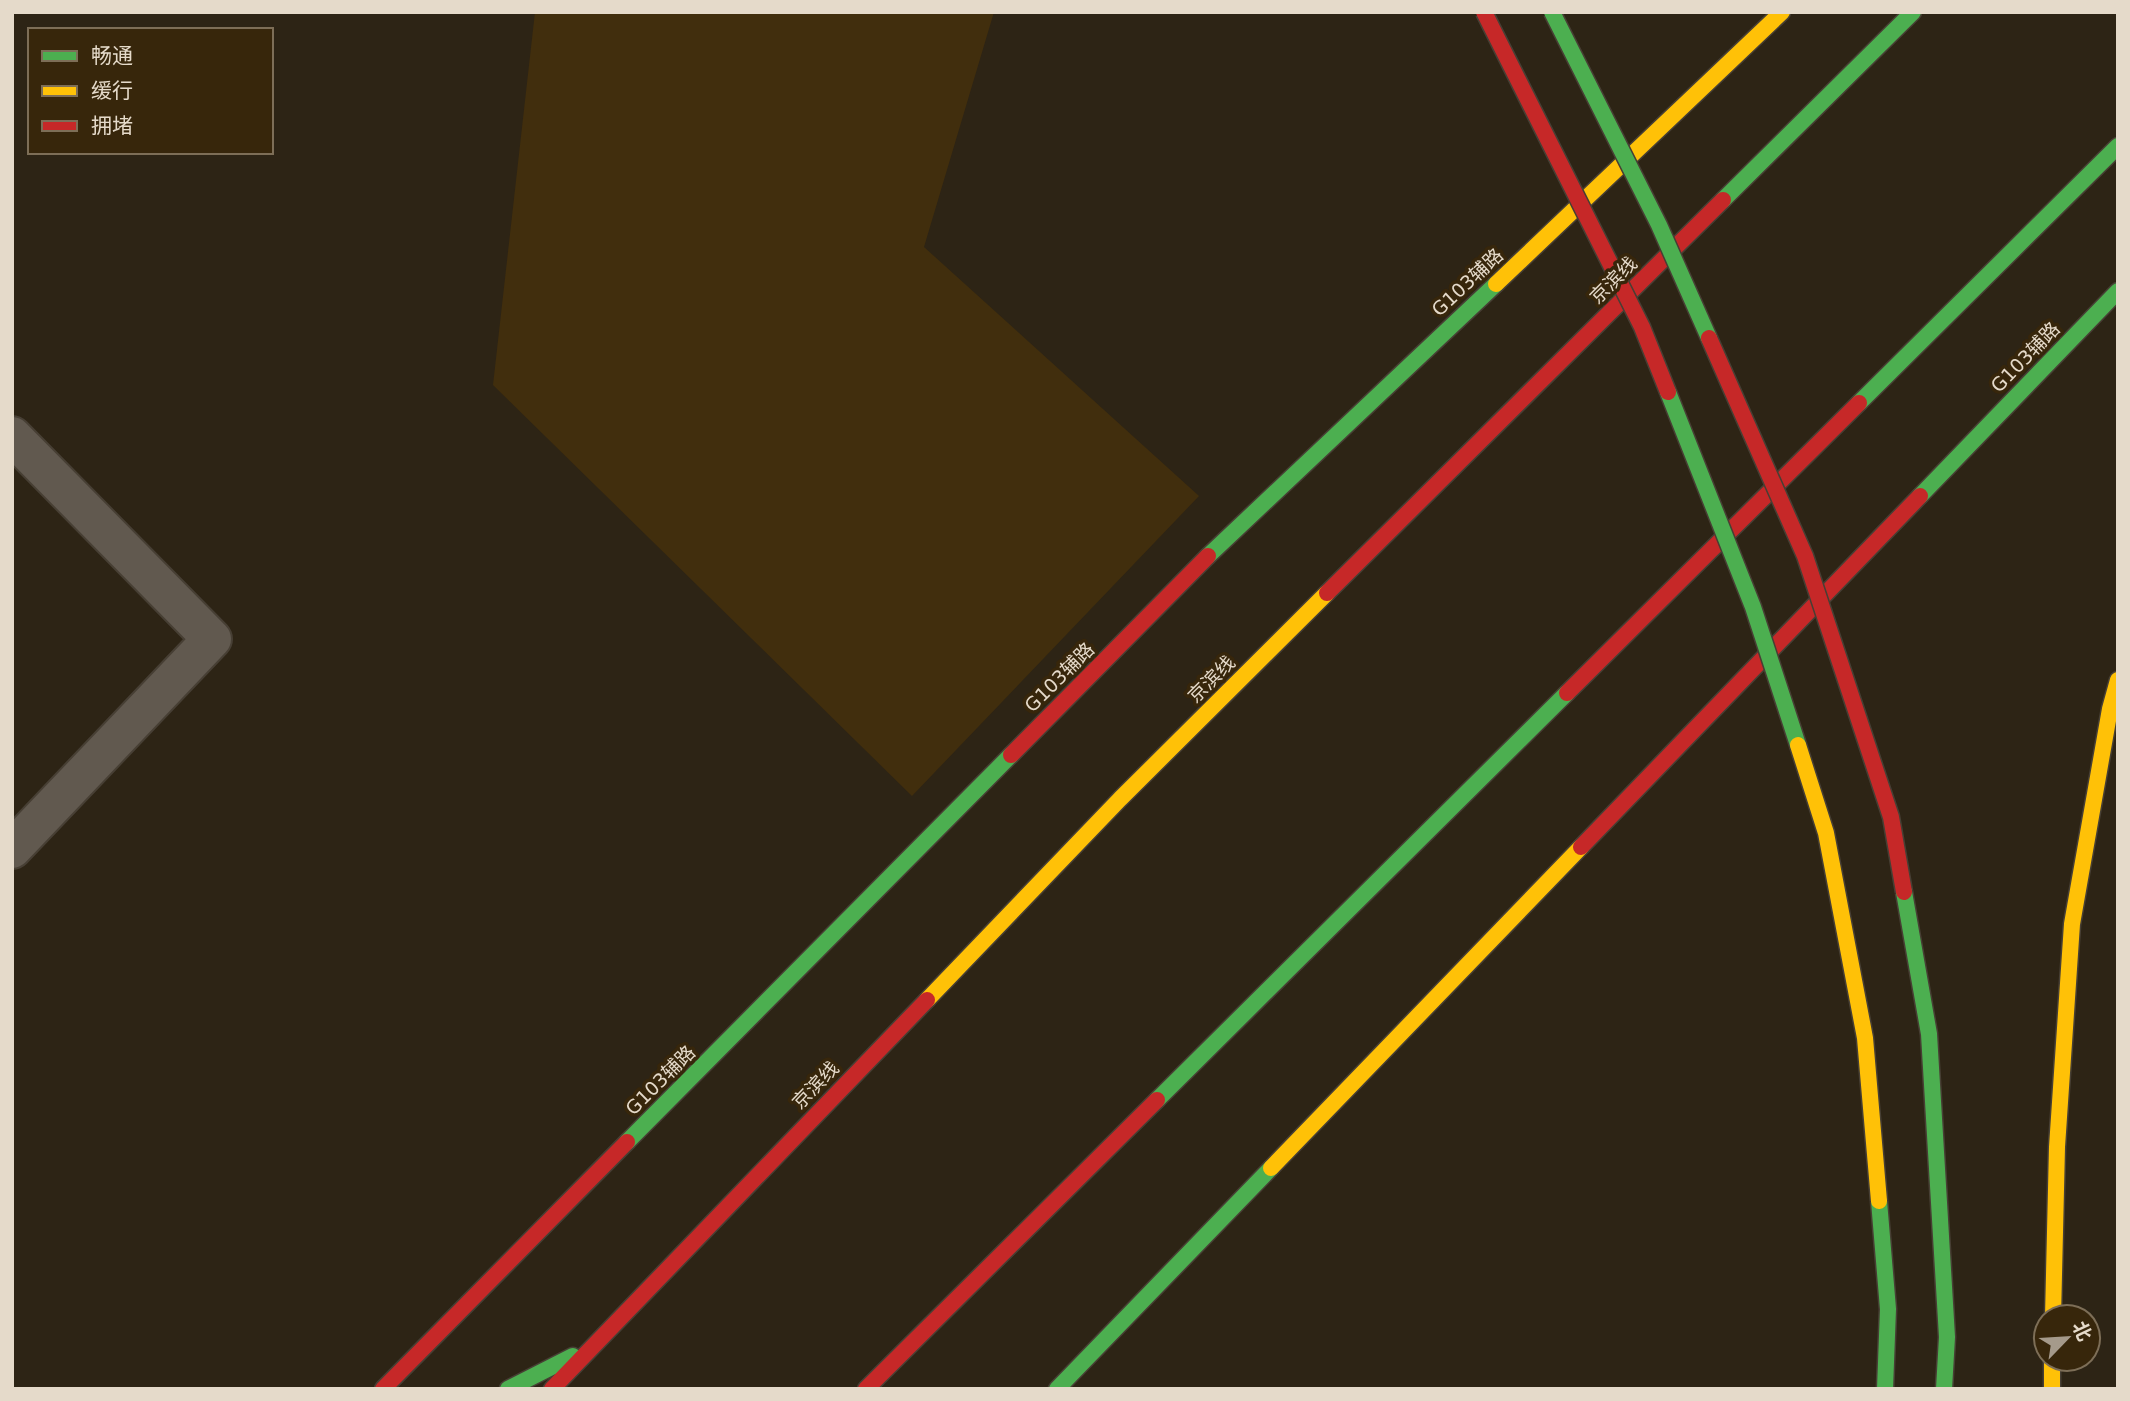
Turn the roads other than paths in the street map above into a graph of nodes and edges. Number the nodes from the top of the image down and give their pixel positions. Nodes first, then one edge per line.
1 (1484, 12) edge
2 (1552, 12) edge
3 (1782, 12) edge
4 (1913, 12) edge
5 (2118, 146) edge
6 (2118, 291) edge
7 (12, 436) edge
8 (2118, 680) edge
9 (12, 849) edge
10 (2053, 1303) edge
11 (591, 1347) junction
12 (383, 1389) edge
13 (508, 1389) edge
14 (552, 1389) edge
15 (866, 1389) edge
16 (1057, 1389) edge
17 (1885, 1389) edge
18 (1944, 1389) edge

1 - 17 main road, bridge
2 - 18 main road, bridge
3 - 12 main road, G103辅路
4 - 11 main road, 京滨线
5 - 15 main road
6 - 16 main road, G103辅路
7 - 9 street
8 - 10 main road
11 - 13 main road
11 - 14 main road, 京滨线

